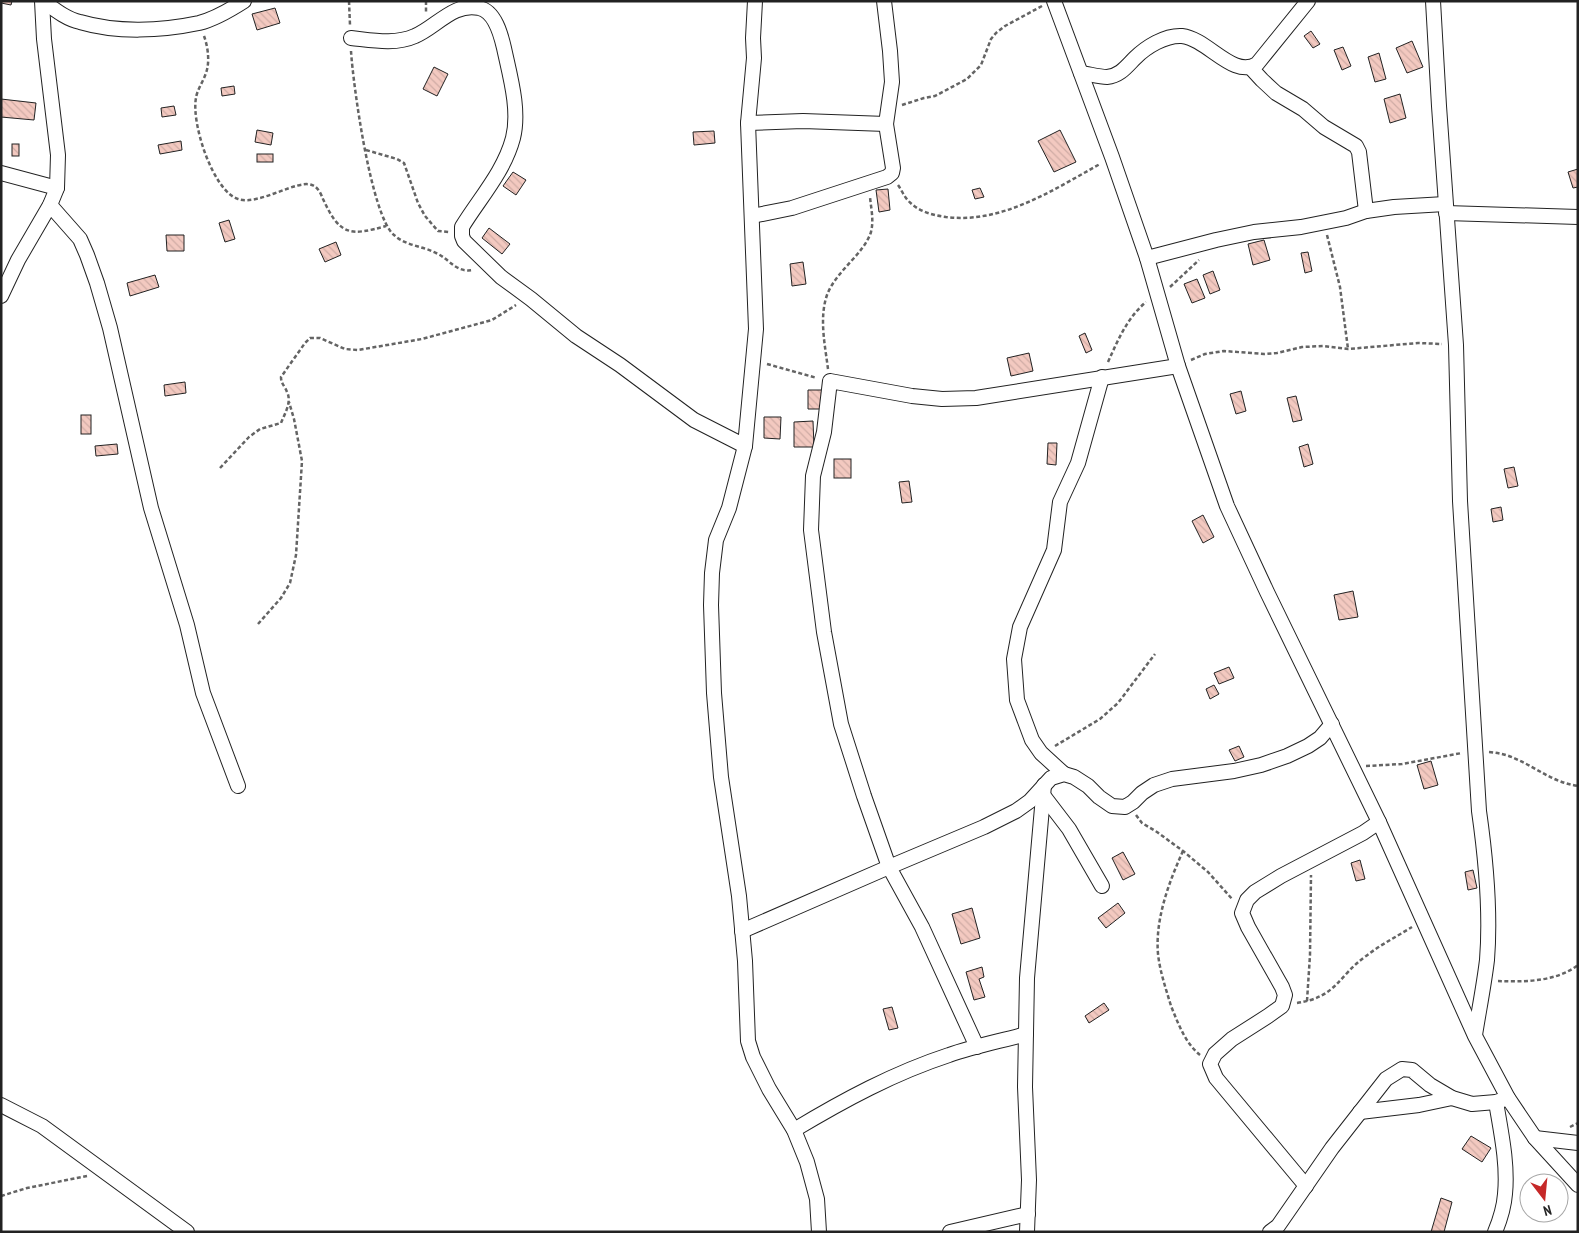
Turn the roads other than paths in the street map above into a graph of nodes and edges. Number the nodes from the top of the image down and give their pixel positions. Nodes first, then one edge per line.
1 (42, 1) edge
2 (244, 1) edge
3 (756, 1) edge
4 (884, 1) edge
5 (1308, 1) edge
6 (1433, 1) edge
7 (1048, 3) edge
8 (350, 38) road end
9 (1251, 68) junction
10 (1081, 73) junction
11 (748, 123) junction
12 (886, 124) junction
13 (1, 173) edge
14 (57, 188) junction
15 (50, 205) junction
16 (1446, 209) junction
17 (1366, 212) junction
18 (752, 216) junction
19 (1578, 217) edge
20 (1146, 258) junction
21 (1, 296) edge
22 (1178, 366) junction
23 (1102, 377) junction
24 (745, 446) junction
25 (1332, 724) junction
26 (1064, 774) junction
27 (238, 786) dead end
28 (1044, 790) junction
29 (1379, 822) junction
30 (889, 867) junction
31 (1102, 886) dead end
32 (742, 931) junction
33 (1026, 1034) junction
34 (1475, 1036) junction
35 (977, 1047) junction
36 (1452, 1098) junction
37 (1502, 1100) junction
38 (1, 1105) edge
39 (1360, 1112) junction
40 (794, 1130) junction
41 (1534, 1138) junction
42 (1577, 1144) edge
43 (1578, 1185) edge
44 (1306, 1186) junction
45 (1028, 1214) junction
46 (187, 1232) edge
47 (819, 1232) edge
48 (950, 1232) edge
49 (1027, 1232) edge
50 (1270, 1232) edge
51 (1495, 1232) edge

1 - 2 street
1 - 14 street
3 - 11 street
4 - 12 street
5 - 9 street
6 - 16 street
7 - 10 street
8 - 24 street
9 - 10 street
9 - 17 street
10 - 20 street
11 - 12 street
11 - 18 street
12 - 18 street
13 - 14 street
14 - 15 street
15 - 21 street
15 - 27 street
16 - 17 street
16 - 19 street
16 - 34 street
17 - 20 street
18 - 24 street
20 - 22 street
22 - 23 street
22 - 25 street
23 - 26 street
23 - 30 street
24 - 32 street
25 - 26 street
25 - 29 street
26 - 28 street
28 - 30 street
28 - 31 street
28 - 33 street
29 - 34 street
29 - 44 street
30 - 32 street
30 - 35 street
32 - 40 street
33 - 35 street
33 - 45 street
34 - 37 street
35 - 40 street
36 - 37 street
36 - 39 street
36 - 39 street
37 - 41 street
37 - 51 street
38 - 46 street
39 - 44 street
40 - 47 street
41 - 42 street
41 - 43 street
44 - 50 street
45 - 48 street
45 - 49 street

